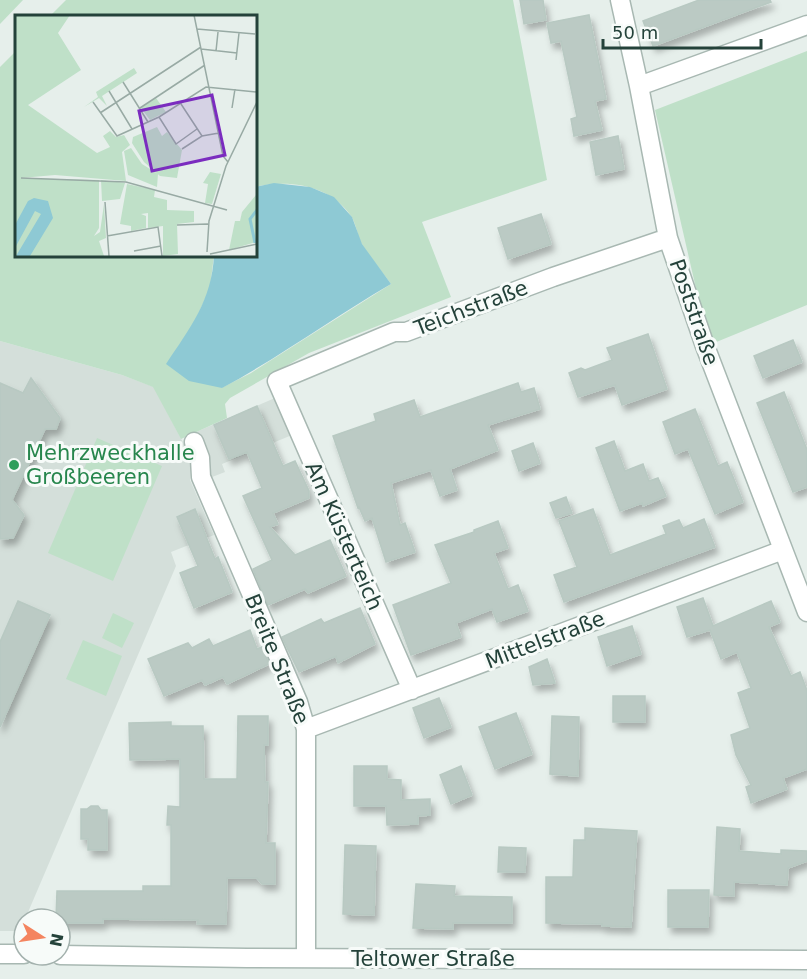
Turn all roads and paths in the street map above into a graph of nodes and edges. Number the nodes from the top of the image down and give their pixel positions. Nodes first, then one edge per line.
1 (620, 0) edge
2 (807, 26) edge
3 (639, 86) junction
4 (668, 238) junction
5 (276, 381) joint
6 (194, 442) dead end
7 (783, 550) junction
8 (807, 612) edge
9 (412, 690) junction
10 (306, 729) junction
11 (72, 955) edge
12 (306, 958) junction
13 (807, 960) edge

1 - 3 street, Poststraße
2 - 3 street
3 - 4 street, Poststraße
4 - 5 street, Teichstraße
4 - 7 street, Poststraße
5 - 9 street, Am Küsterteich
6 - 10 street, Breite Straße
7 - 8 street, Poststraße
7 - 9 street, Mittelstraße
9 - 10 street, Mittelstraße
10 - 12 street, Breite Straße
11 - 12 street, Teltower Straße
12 - 13 street, Teltower Straße

